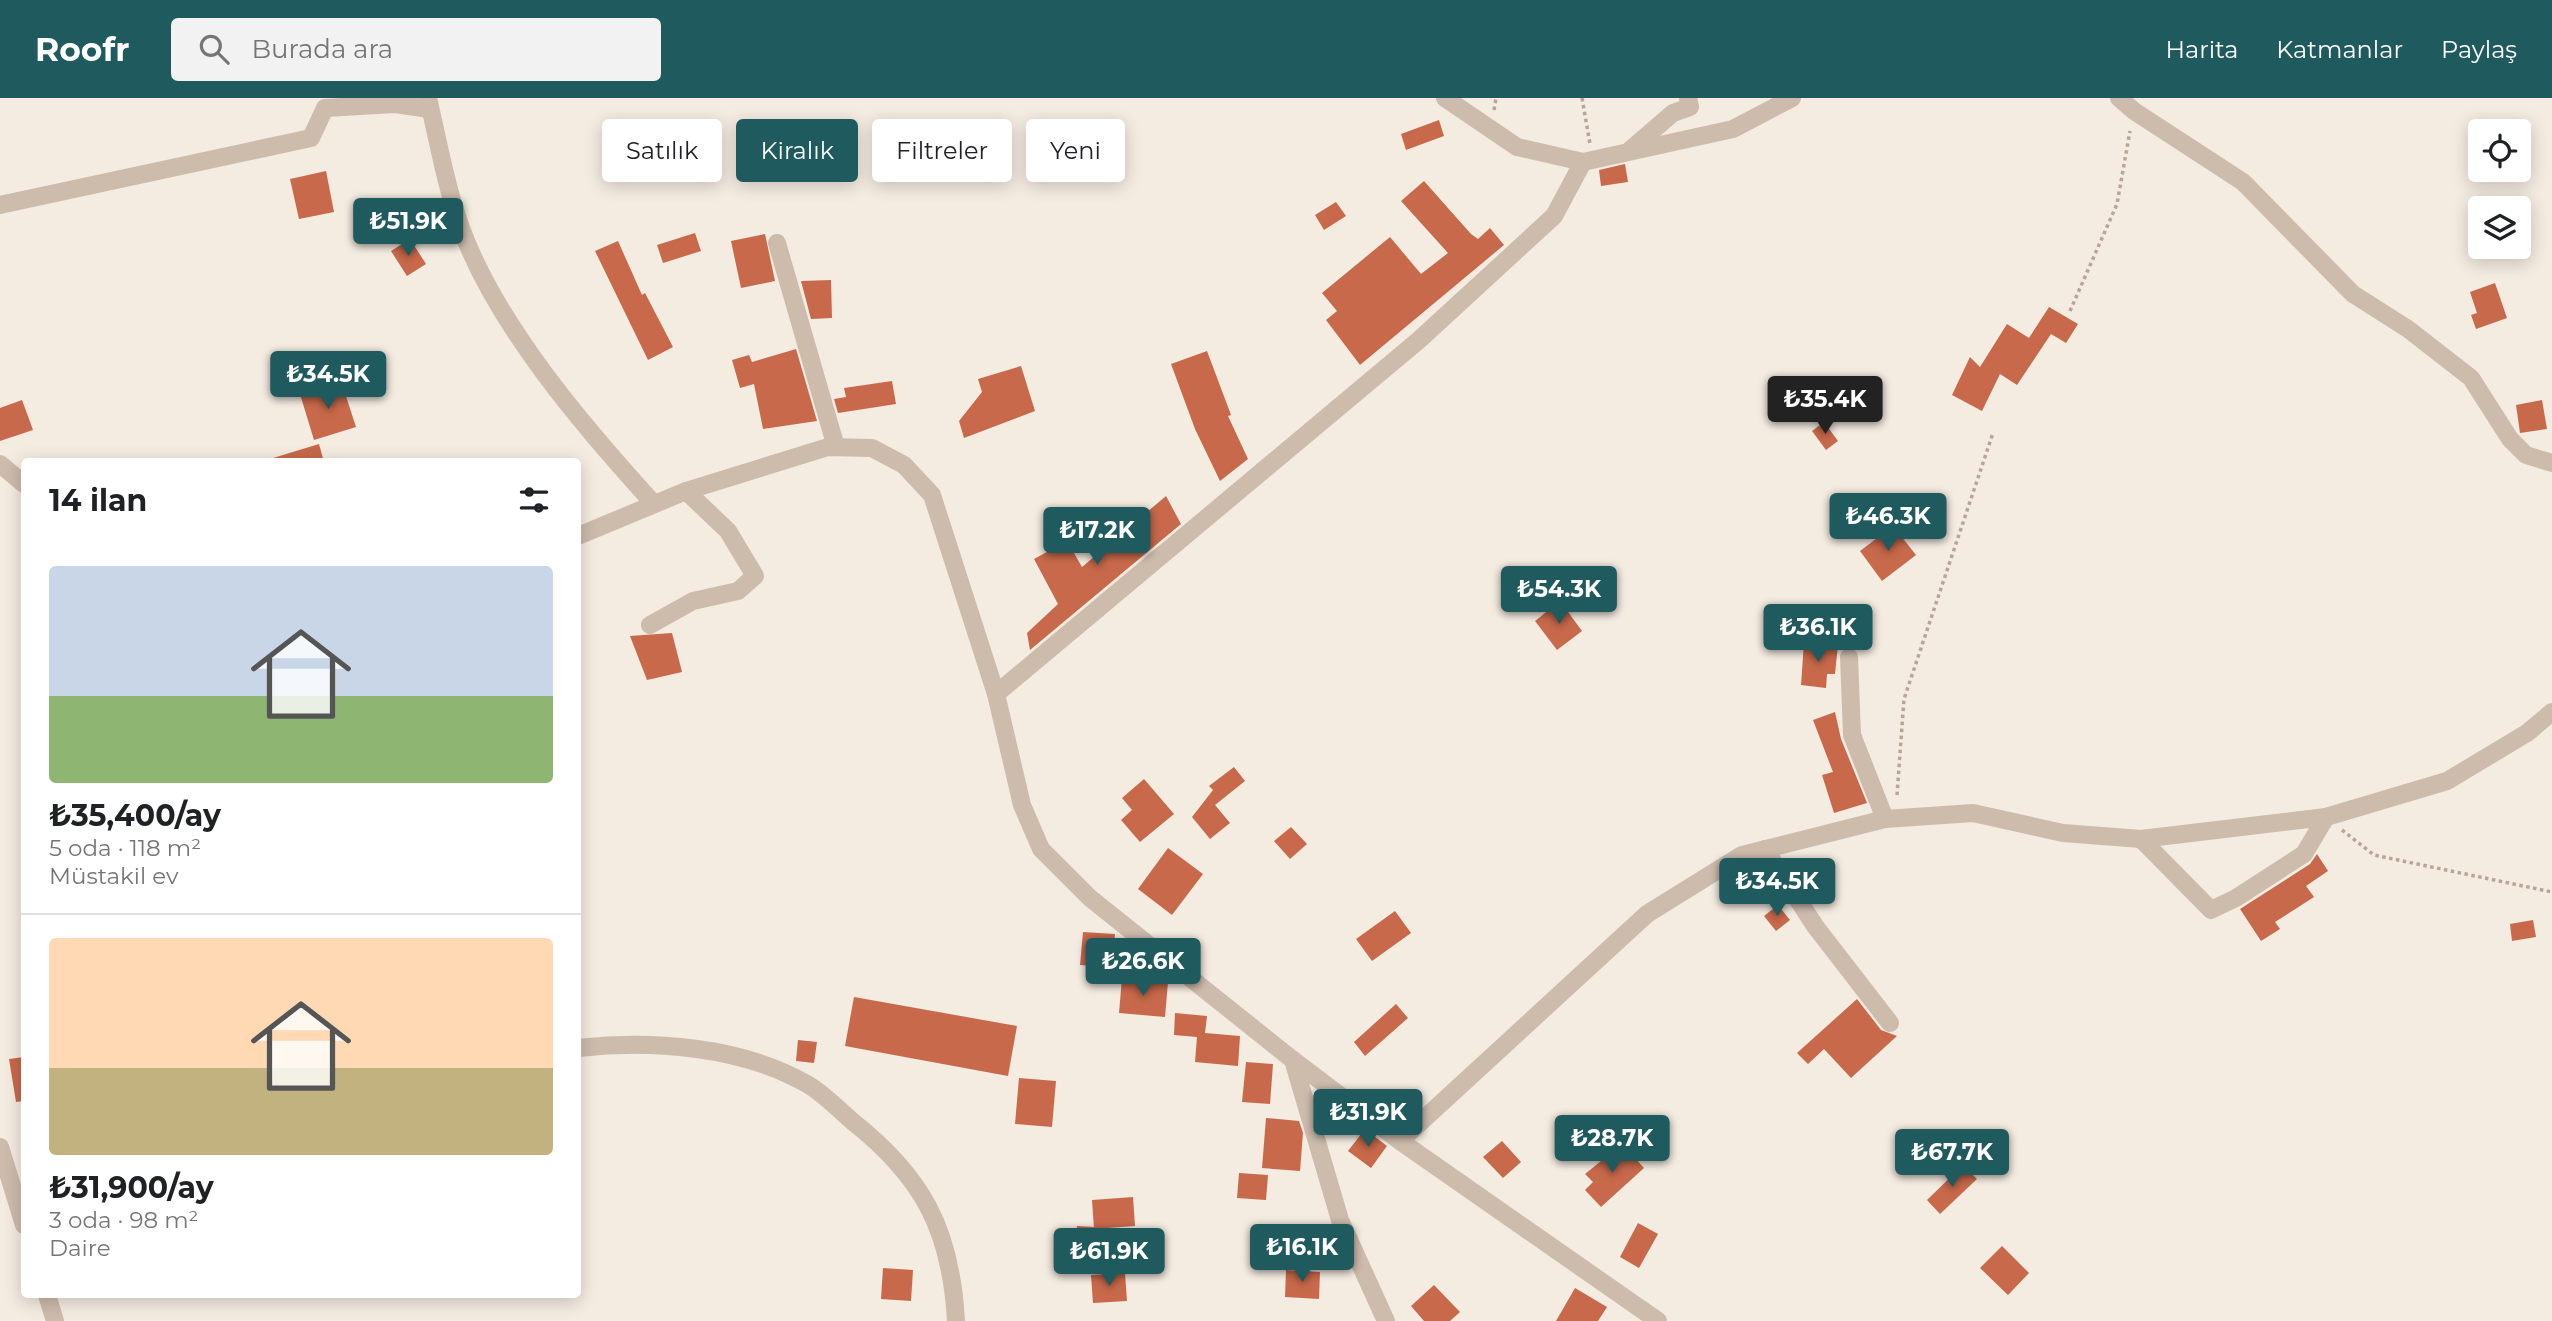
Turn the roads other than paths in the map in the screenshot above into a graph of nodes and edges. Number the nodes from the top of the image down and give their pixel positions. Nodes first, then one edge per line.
1 (1445, 98) edge
2 (1688, 98) edge
3 (1792, 98) edge
4 (2119, 98) edge
5 (429, 103) edge
6 (1627, 152) junction
7 (1588, 161) junction
8 (0, 205) edge
9 (777, 243) dead end
10 (836, 447) junction
11 (2552, 463) edge
12 (0, 464) edge
13 (21, 482) edge
14 (686, 491) junction
15 (654, 504) junction
16 (581, 536) edge
17 (650, 625) dead end
18 (1849, 657) dead end
19 (996, 694) junction
20 (2552, 712) edge
21 (2326, 817) junction
22 (1891, 818) junction
23 (2141, 839) junction
24 (1765, 849) junction
25 (1890, 1023) dead end
26 (581, 1048) edge
27 (1293, 1060) junction
28 (1400, 1141) junction
29 (0, 1147) edge
30 (21, 1215) edge
31 (48, 1298) edge
32 (55, 1321) edge
33 (956, 1321) edge
34 (1386, 1321) edge
35 (1658, 1321) edge

1 - 7 street
2 - 6 street
3 - 6 street
4 - 11 street
5 - 8 street
5 - 15 street
6 - 7 street
7 - 19 street
9 - 10 street
10 - 14 street
10 - 19 street
12 - 13 street
14 - 15 street
14 - 17 street
15 - 16 street
18 - 22 street
19 - 27 street
20 - 21 street
21 - 23 street
21 - 23 street
22 - 23 street
22 - 24 street
24 - 25 street
24 - 28 street
26 - 33 street
27 - 28 street
27 - 34 street
28 - 35 street
29 - 30 street
31 - 32 street

